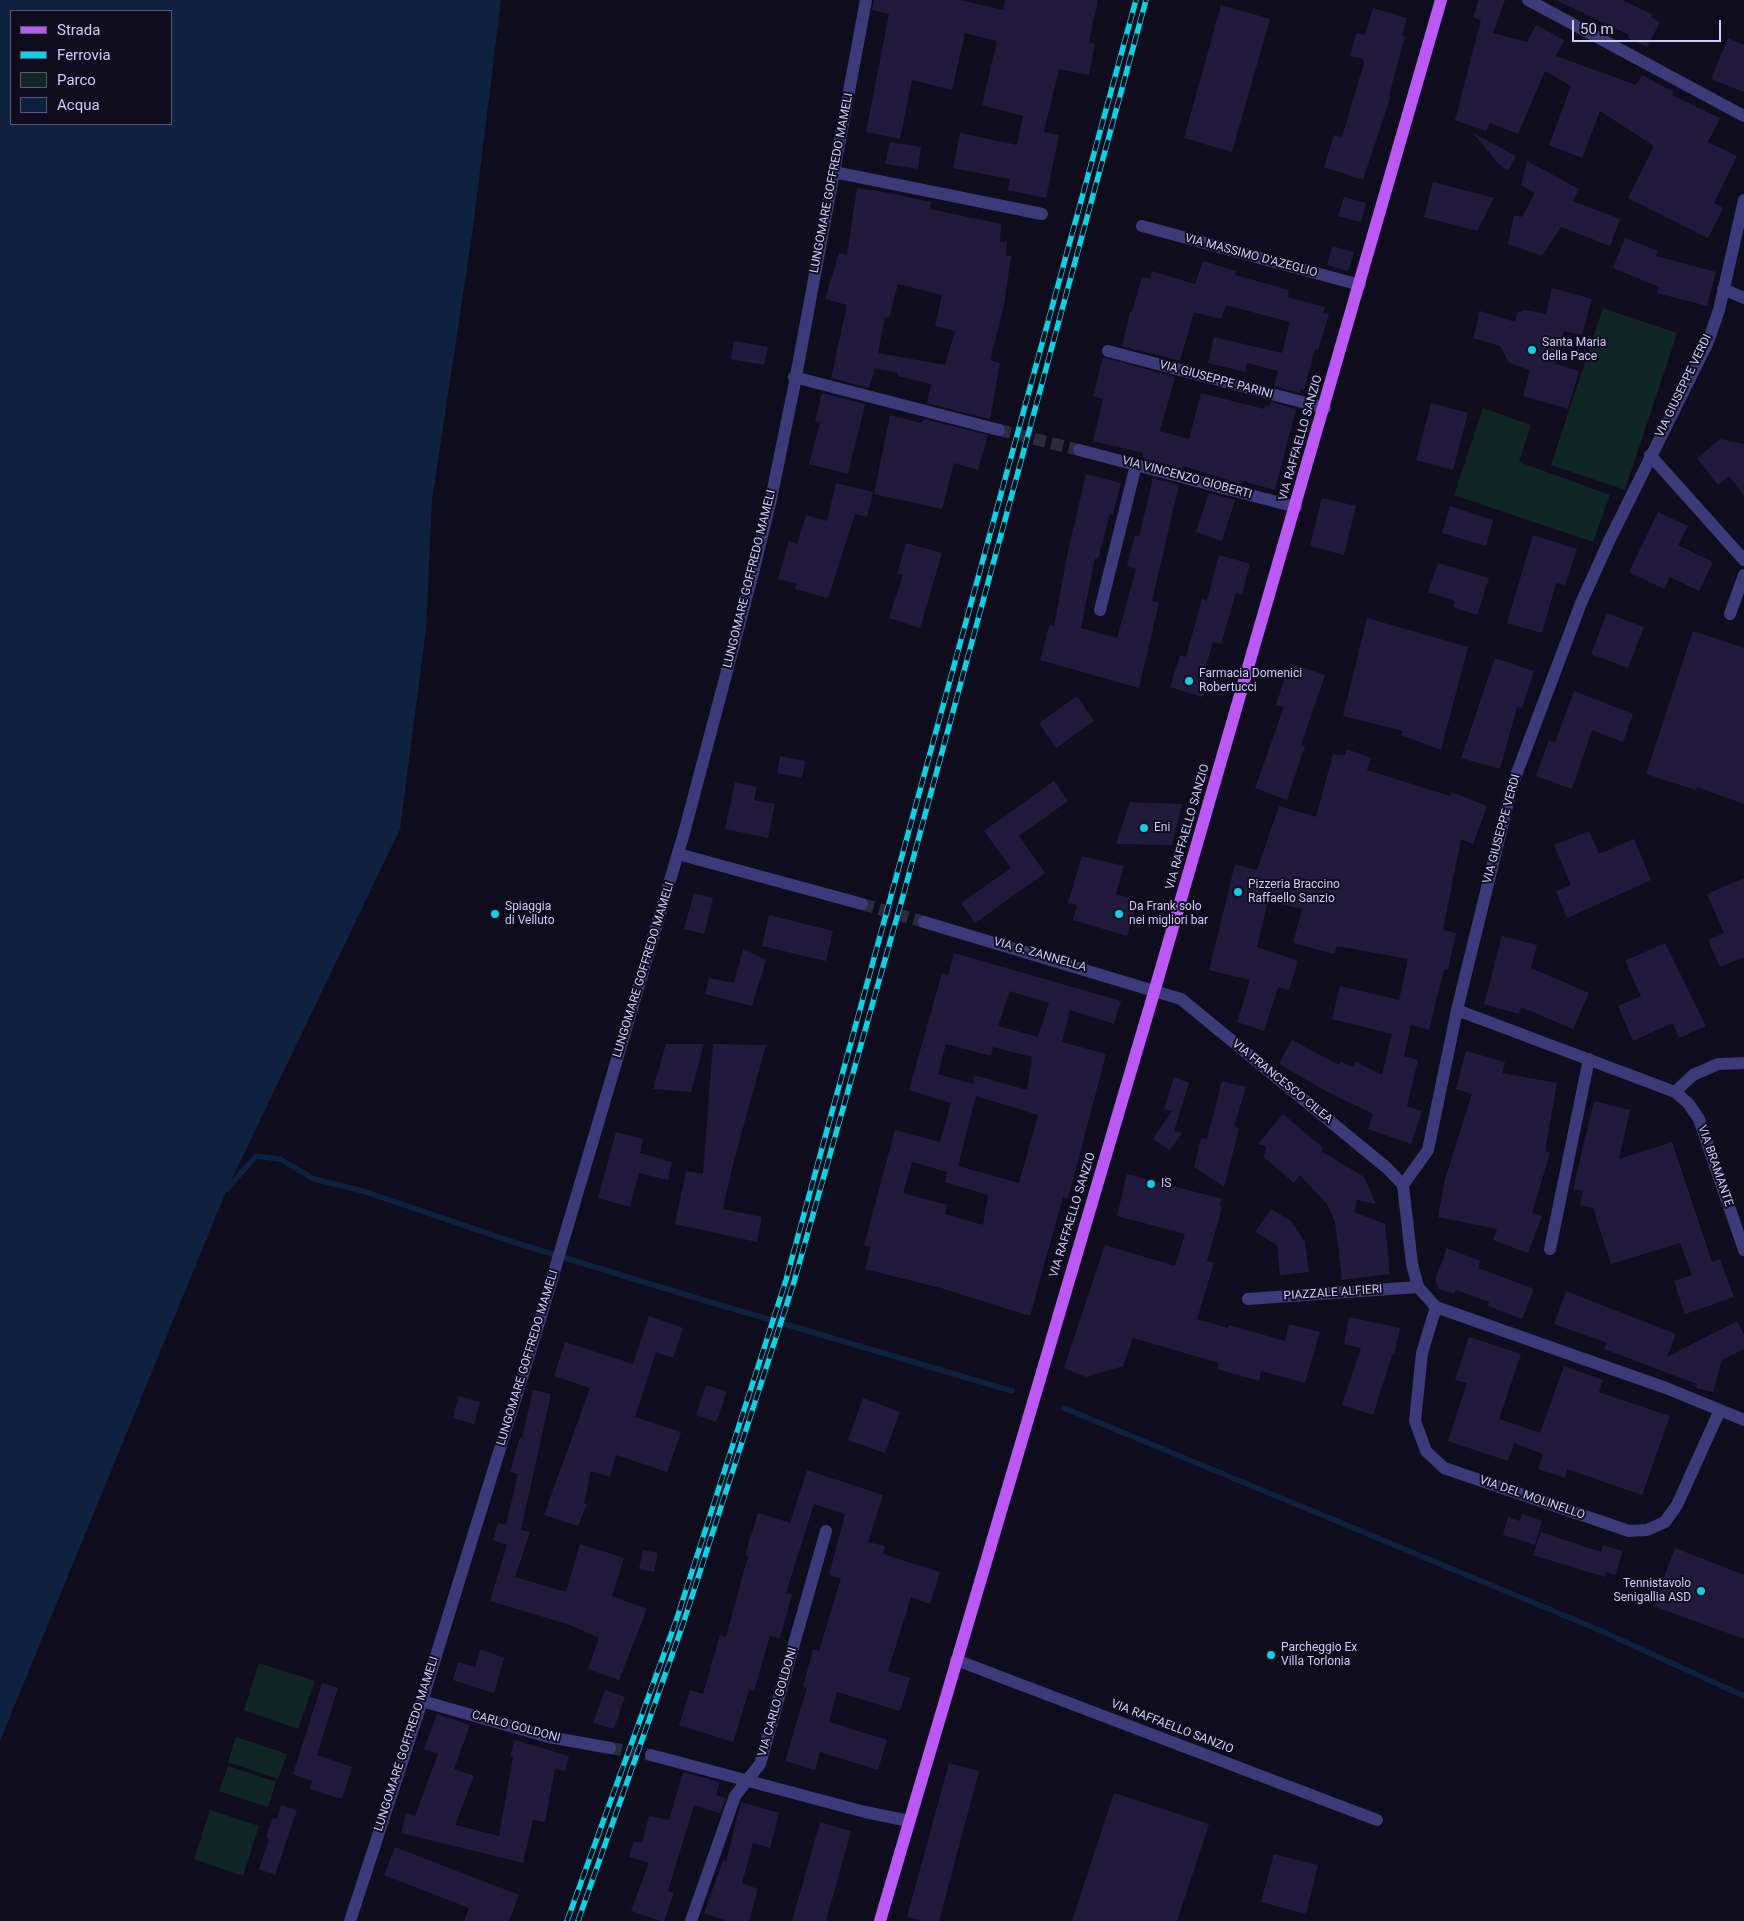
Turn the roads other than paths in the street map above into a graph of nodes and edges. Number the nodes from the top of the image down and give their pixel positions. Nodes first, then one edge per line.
1 (866, 0) edge
2 (1441, 0) edge
3 (1528, 0) edge
4 (1744, 116) edge
5 (834, 172) junction
6 (1744, 200) edge
7 (1042, 214) dead end
8 (1142, 226) dead end
9 (1360, 285) junction
10 (1724, 289) junction
11 (1744, 298) edge
12 (1108, 351) dead end
13 (794, 377) junction
14 (1325, 408) junction
15 (1000, 430) tunnel mouth
16 (1079, 450) tunnel mouth
17 (1650, 455) junction
18 (1136, 465) junction
19 (1296, 507) junction
20 (1744, 560) edge
21 (1744, 574) edge
22 (1100, 610) dead end
23 (1730, 614) dead end
24 (678, 854) junction
25 (862, 904) tunnel mouth
26 (924, 922) tunnel mouth
27 (1155, 989) junction
28 (1457, 1010) junction
29 (1589, 1059) junction
30 (1744, 1063) edge
31 (1675, 1092) junction
32 (1403, 1185) junction
33 (1550, 1249) dead end
34 (1744, 1250) edge
35 (1418, 1288) junction
36 (1248, 1298) dead end
37 (1436, 1307) junction
38 (1720, 1410) junction
39 (1744, 1420) edge
40 (826, 1531) dead end
41 (956, 1660) junction
42 (422, 1701) junction
43 (610, 1748) tunnel mouth
44 (651, 1755) tunnel mouth
45 (748, 1779) junction
46 (1377, 1820) dead end
47 (909, 1821) junction
48 (350, 1921) edge
49 (691, 1921) edge
50 (880, 1921) edge

1 - 5 street, LUNGOMARE GOFFREDO MAMELI
2 - 9 main road, VIA RAFFAELLO SANZIO
3 - 4 street
5 - 7 street
5 - 13 street, LUNGOMARE GOFFREDO MAMELI
6 - 10 street, VIA GIUSEPPE VERDI
8 - 9 street, VIA MASSIMO D'AZEGLIO
9 - 14 main road, VIA RAFFAELLO SANZIO
10 - 11 street
10 - 17 street, VIA GIUSEPPE VERDI
12 - 14 street, VIA GIUSEPPE PARINI
13 - 15 street
13 - 24 street, LUNGOMARE GOFFREDO MAMELI
14 - 19 main road, VIA RAFFAELLO SANZIO
16 - 18 street, VIA VINCENZO GIOBERTI
17 - 20 street
17 - 28 street, VIA GIUSEPPE VERDI
18 - 19 street, VIA VINCENZO GIOBERTI
18 - 22 street
19 - 27 main road, VIA RAFFAELLO SANZIO
21 - 23 street
24 - 25 street
24 - 42 street, LUNGOMARE GOFFREDO MAMELI
26 - 27 street, VIA G. ZANNELLA
27 - 32 street, VIA FRANCESCO CILEA
27 - 41 main road, VIA RAFFAELLO SANZIO
28 - 29 street, VIA BRAMANTE
28 - 32 street, VIA GIUSEPPE VERDI
29 - 31 street, VIA BRAMANTE
29 - 33 street
30 - 31 street
31 - 34 street, VIA BRAMANTE
32 - 35 street
35 - 36 street, PIAZZALE ALFIERI
35 - 37 street
37 - 38 street
37 - 38 street, VIA DEL MOLINELLO
38 - 39 street
40 - 45 street, VIA CARLO GOLDONI
41 - 46 street, VIA RAFFAELLO SANZIO
41 - 47 main road, VIA RAFFAELLO SANZIO
42 - 43 street, CARLO GOLDONI
42 - 48 street, LUNGOMARE GOFFREDO MAMELI
44 - 45 street
45 - 47 street
45 - 49 street, VIA CARLO GOLDONI
47 - 50 main road, VIA RAFFAELLO SANZIO

